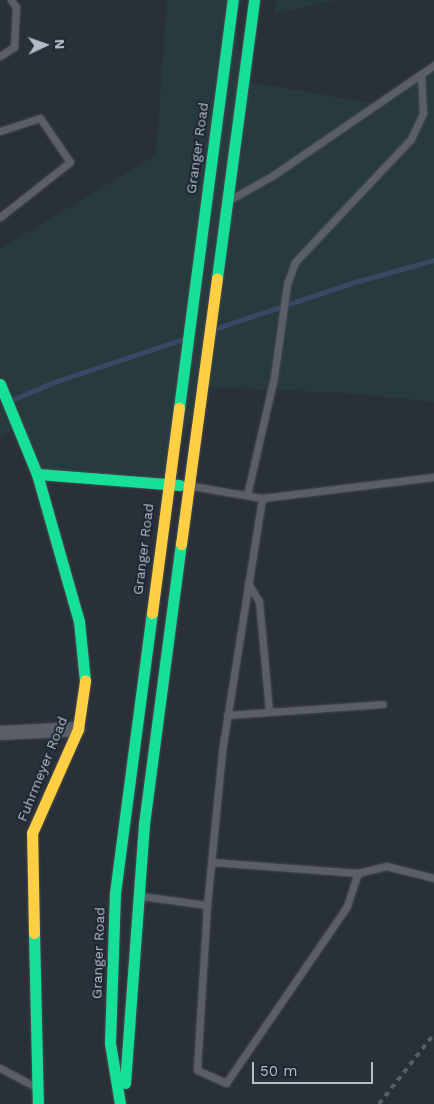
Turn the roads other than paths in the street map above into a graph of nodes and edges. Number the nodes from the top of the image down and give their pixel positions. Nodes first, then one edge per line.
1 (11, 0) edge
2 (232, 0) edge
3 (254, 0) edge
4 (0, 56) edge
5 (434, 65) edge
6 (421, 74) junction
7 (0, 131) edge
8 (206, 200) junction
9 (227, 201) junction
10 (0, 217) edge
11 (0, 385) edge
12 (37, 474) junction
13 (434, 477) edge
14 (166, 483) junction
15 (189, 486) junction
16 (248, 495) junction
17 (262, 498) junction
18 (248, 583) junction
19 (383, 704) dead end
20 (269, 711) junction
21 (227, 715) junction
22 (78, 729) junction
23 (0, 733) edge
24 (211, 862) junction
25 (358, 873) junction
26 (434, 878) edge
27 (115, 893) junction
28 (137, 896) junction
29 (207, 906) junction
30 (0, 1068) edge
31 (38, 1089) junction
32 (38, 1104) edge
33 (121, 1104) edge

1 - 4 lane
2 - 8 main road, Granger Road
3 - 9 main road, Granger Road
5 - 6 lane
6 - 9 lane
6 - 16 lane
7 - 10 lane
8 - 9 street
8 - 14 main road, Granger Road
9 - 15 main road, Granger Road
11 - 12 main road, Fuhrmeyer Road
12 - 14 main road
12 - 22 main road, Fuhrmeyer Road
13 - 17 lane
14 - 15 main road
14 - 27 main road, Granger Road
15 - 16 lane
15 - 28 main road, Granger Road
16 - 17 lane
17 - 18 lane
18 - 20 lane
18 - 21 lane
19 - 20 lane
20 - 21 lane
21 - 24 lane
22 - 23 street
22 - 31 main road, Fuhrmeyer Road
24 - 25 lane
24 - 29 lane
25 - 26 lane
25 - 29 lane
27 - 28 main road
27 - 33 main road, Granger Road
28 - 29 lane
28 - 33 main road, Granger Road
30 - 31 lane
31 - 32 main road, Fuhrmeyer Road

